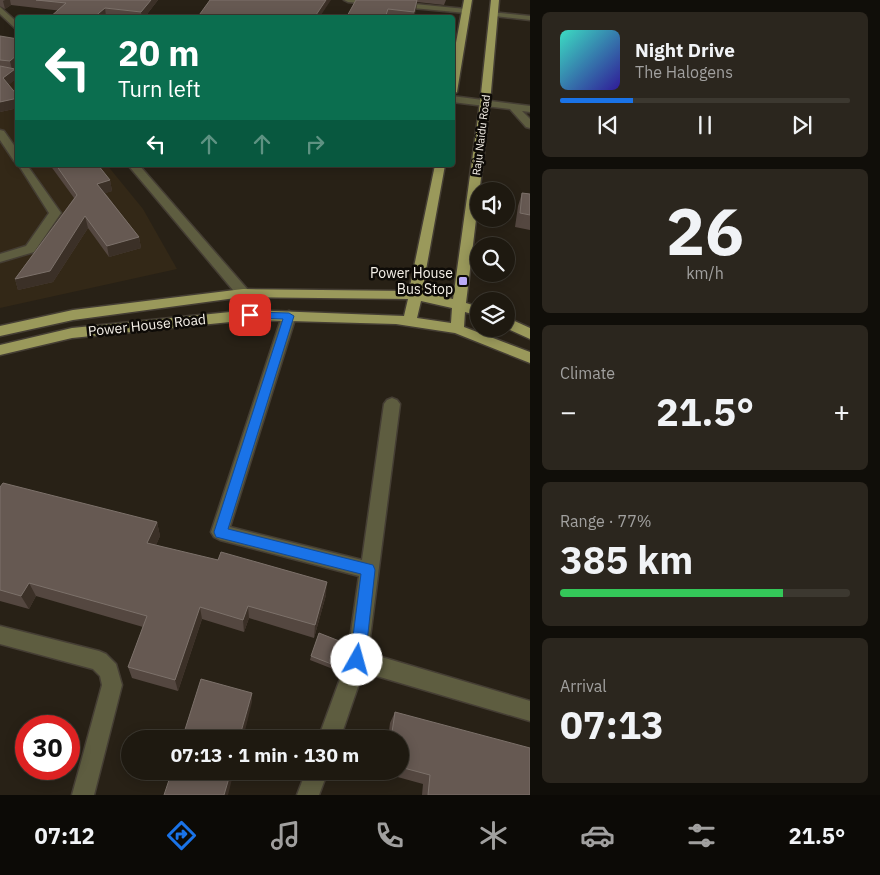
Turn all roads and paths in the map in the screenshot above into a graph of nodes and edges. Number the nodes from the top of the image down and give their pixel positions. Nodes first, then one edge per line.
1 (348, 0) edge
2 (468, 0) edge
3 (495, 0) edge
4 (0, 9) edge
5 (466, 11) junction
6 (494, 14) junction
7 (530, 18) edge
8 (15, 26) edge
9 (455, 75) edge
10 (455, 99) edge
11 (485, 103) junction
12 (513, 107) junction
13 (530, 109) edge
14 (530, 124) edge
15 (0, 133) edge
16 (15, 155) edge
17 (23, 167) edge
18 (135, 167) edge
19 (440, 167) edge
20 (0, 258) edge
21 (243, 293) junction
22 (414, 296) junction
23 (459, 305) junction
24 (470, 309) edge
25 (289, 316) junction
26 (410, 321) junction
27 (515, 326) edge
28 (457, 329) junction
29 (0, 331) edge
30 (530, 334) edge
31 (0, 350) edge
32 (530, 358) edge
33 (392, 404) dead end
34 (368, 570) junction
35 (0, 635) edge
36 (357, 660) junction
37 (530, 711) edge
38 (332, 730) edge
39 (314, 780) edge
40 (83, 795) edge
41 (308, 795) edge

1 - 5 street
2 - 5 main road
3 - 6 main road, Raju Naidu Road
4 - 8 street
5 - 9 main road
6 - 7 street
6 - 11 main road, Raju Naidu Road
10 - 11 street
11 - 12 street
11 - 23 main road, Raju Naidu Road
12 - 13 street
12 - 14 street
15 - 16 street
17 - 20 street
18 - 21 street
19 - 22 main road
21 - 22 main road
21 - 29 main road
22 - 23 main road
22 - 26 main road
23 - 24 main road
23 - 28 main road, Raju Naidu Road
25 - 26 main road, Power House Road
25 - 31 main road, Power House Road
25 - 34 street
26 - 28 main road, Power House Road
27 - 30 main road
28 - 32 main road, Power House Road
33 - 34 street
34 - 36 street
35 - 40 street
36 - 37 street
36 - 38 street
39 - 41 street

